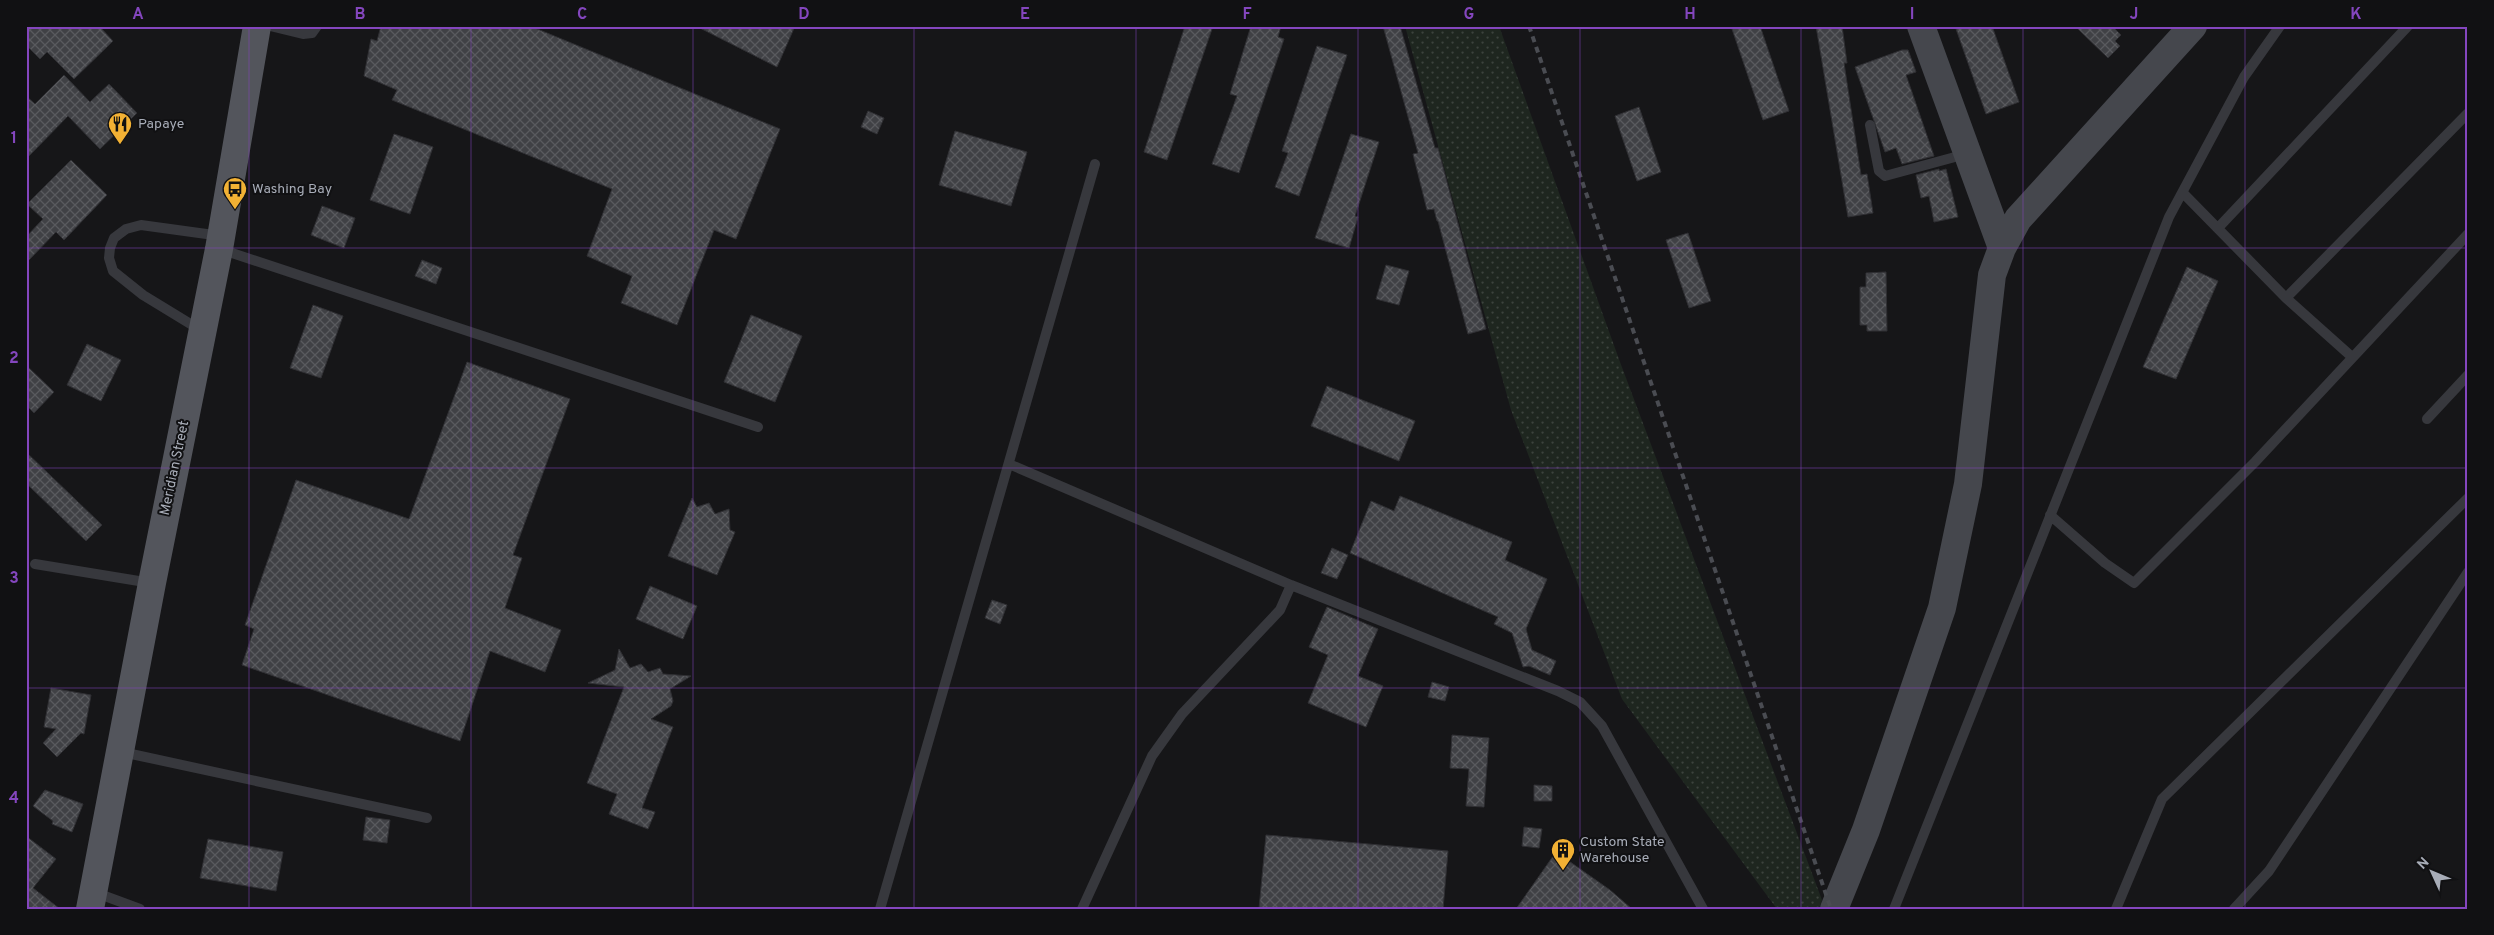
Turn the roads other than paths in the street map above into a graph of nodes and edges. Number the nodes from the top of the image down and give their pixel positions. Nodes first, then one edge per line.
1 (257, 26) edge
2 (270, 26) edge
3 (317, 26) edge
4 (1921, 26) edge
5 (2193, 26) edge
6 (2280, 26) edge
7 (2408, 26) edge
8 (2468, 113) edge
9 (1870, 124) dead end
10 (1967, 154) junction
11 (1095, 164) dead end
12 (2183, 193) junction
13 (2218, 228) junction
14 (2468, 234) edge
15 (220, 243) junction
16 (2002, 248) junction
17 (2286, 298) junction
18 (203, 331) junction
19 (2352, 357) junction
20 (2468, 375) edge
21 (2427, 419) dead end
22 (758, 427) dead end
23 (1009, 464) junction
24 (2468, 498) edge
25 (2050, 515) junction
26 (35, 564) dead end
27 (2468, 572) edge
28 (152, 583) junction
29 (1291, 585) junction
30 (121, 752) junction
31 (427, 818) dead end
32 (92, 900) edge
33 (140, 909) edge
34 (880, 909) edge
35 (1082, 909) edge
36 (1703, 909) edge
37 (1834, 909) edge
38 (1894, 909) edge
39 (2116, 909) edge
40 (2234, 909) edge

1 - 15 main road, Meridian Street
2 - 3 lane
4 - 10 main road
5 - 16 main road
6 - 12 lane
7 - 13 lane
8 - 17 lane
9 - 10 lane
10 - 16 main road
11 - 23 lane
12 - 13 lane
12 - 25 lane
13 - 17 lane
14 - 19 lane
15 - 18 main road, Meridian Street
15 - 18 lane
15 - 22 lane
16 - 37 main road
17 - 19 lane
18 - 28 main road, Meridian Street
19 - 25 lane
20 - 21 lane
23 - 29 lane
23 - 34 lane
24 - 39 lane
25 - 38 lane
26 - 28 lane
27 - 40 lane
28 - 30 main road, Meridian Street
29 - 35 lane
29 - 36 lane
30 - 31 lane
30 - 32 main road, Meridian Street
32 - 33 lane

